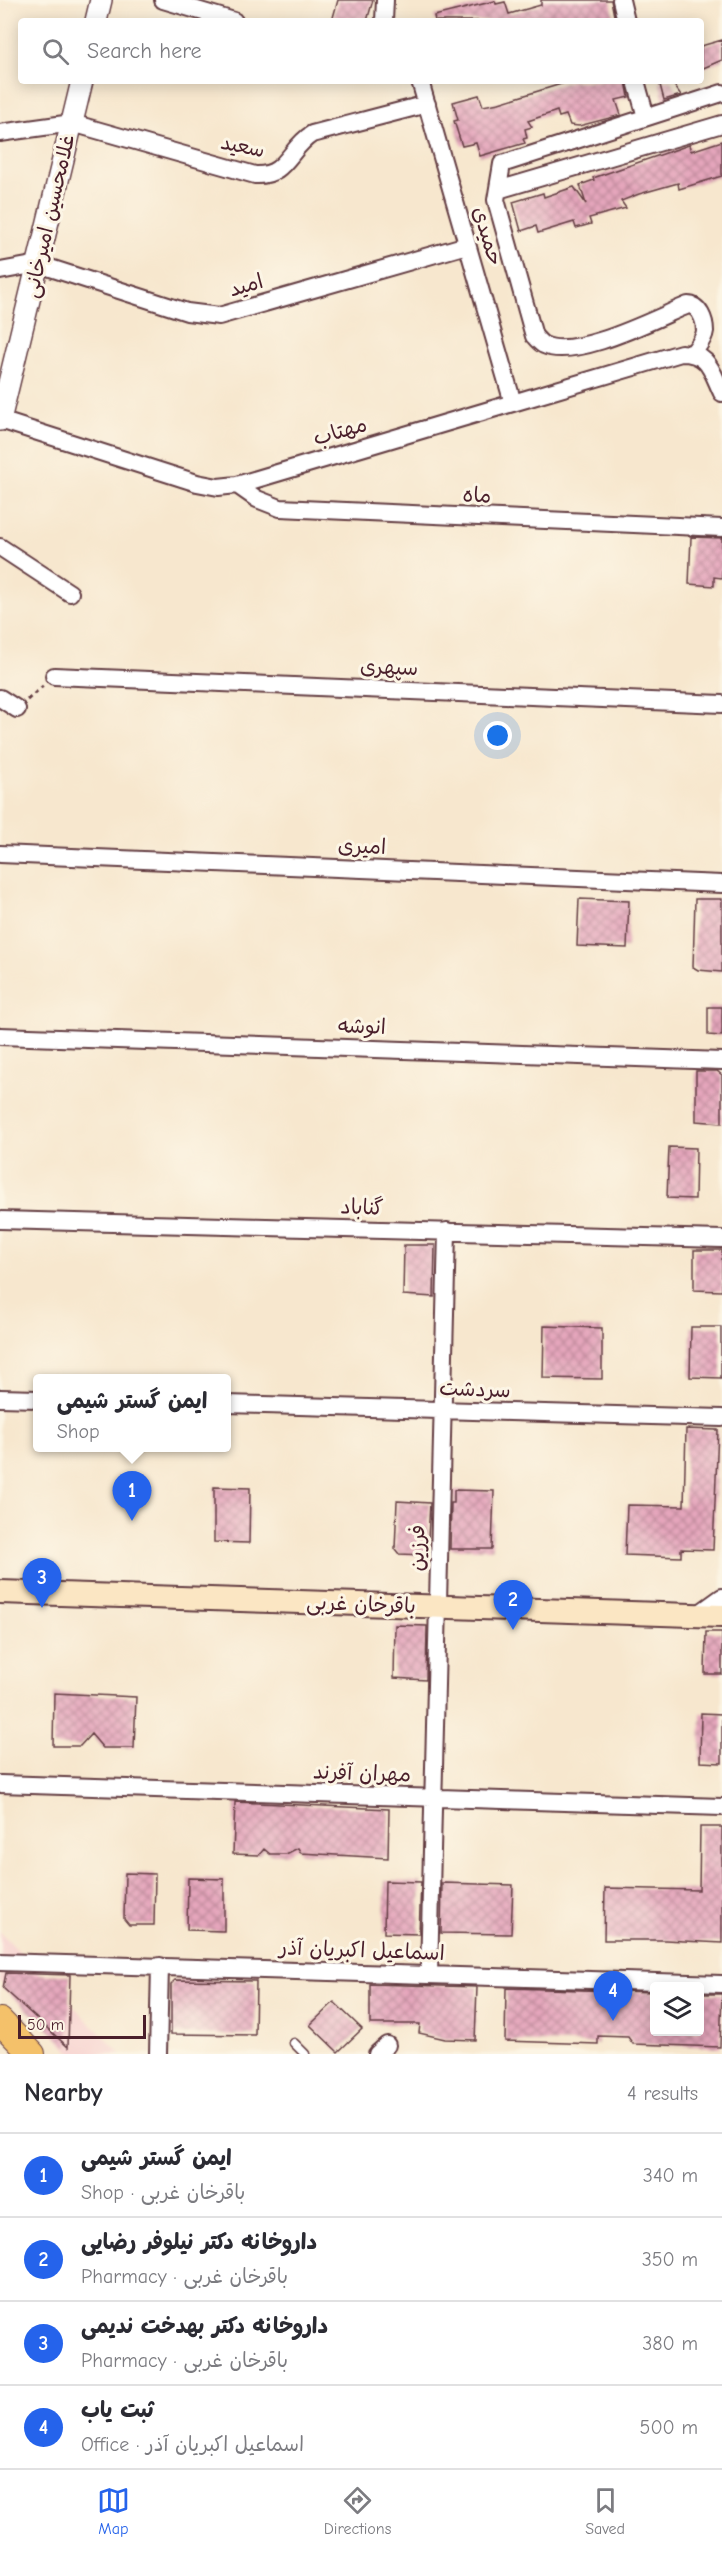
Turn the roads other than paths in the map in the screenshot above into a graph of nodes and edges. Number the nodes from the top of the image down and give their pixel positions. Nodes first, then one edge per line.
1 (101, 0) edge
2 (163, 0) edge
3 (385, 0) edge
4 (621, 0) edge
5 (97, 18) edge
6 (224, 18) edge
7 (384, 18) edge
8 (625, 18) edge
9 (81, 84) edge
10 (421, 84) edge
11 (637, 84) edge
12 (722, 93) edge
13 (427, 104) junction
14 (646, 117) junction
15 (72, 123) junction
16 (722, 124) edge
17 (0, 133) edge
18 (498, 190) junction
19 (467, 245) junction
20 (38, 264) junction
21 (0, 271) edge
22 (693, 353) junction
23 (722, 393) edge
24 (513, 403) junction
25 (0, 420) edge
26 (237, 485) junction
27 (722, 528) edge
28 (0, 547) edge
29 (70, 593) dead end
30 (54, 676) road end
31 (0, 698) edge
32 (722, 704) edge
33 (17, 709) road end
34 (0, 854) edge
35 (722, 884) edge
36 (0, 1036) edge
37 (722, 1061) edge
38 (0, 1220) edge
39 (447, 1232) junction
40 (722, 1239) edge
41 (0, 1398) edge
42 (33, 1399) edge
43 (231, 1404) edge
44 (443, 1410) junction
45 (722, 1418) edge
46 (0, 1592) edge
47 (722, 1597) edge
48 (439, 1606) junction
49 (697, 1615) junction
50 (722, 1616) edge
51 (0, 1784) edge
52 (434, 1798) junction
53 (722, 1807) edge
54 (0, 1962) edge
55 (160, 1966) junction
56 (429, 1974) junction
57 (722, 1984) edge
58 (0, 2021) edge
59 (294, 2043) dead end
60 (32, 2054) edge
61 (158, 2054) edge
62 (305, 2054) edge

1 - 5 street
2 - 6 street
3 - 7 street
4 - 8 street
9 - 15 street, غلامحسین امیرخانی
10 - 13 street, حمیدی
11 - 14 street
12 - 14 street
13 - 15 street, سعید
13 - 19 street, حمیدی
14 - 18 street
15 - 17 street
15 - 20 street, غلامحسین امیرخانی
16 - 18 street
18 - 22 street
19 - 20 street, امید
19 - 24 street, حمیدی
20 - 21 street
20 - 25 street, غلامحسین امیرخانی
22 - 23 street
22 - 24 street, مهتاب
24 - 26 street, مهتاب
25 - 26 street, مهتاب
26 - 27 street, ماه
28 - 29 street
30 - 32 street, سپهری
31 - 33 street
34 - 35 street, امیری
36 - 37 street, انوشه
38 - 39 street, گناباد
39 - 40 street, گناباد
39 - 44 street, فرزین
41 - 42 street
43 - 44 street, سردشت
44 - 45 street, سردشت
44 - 48 street, فرزین
46 - 48 main road, باقرخان غربی
47 - 49 street
48 - 49 main road, باقرخان غربی
48 - 52 street, فرزین
49 - 50 main road, باقرخان غربی
51 - 52 street, مهران آفرند
52 - 53 street, مهران آفرند
52 - 56 street, فرزین
54 - 55 street, اسماعیل اکبریان آذر
55 - 56 street, اسماعیل اکبریان آذر
55 - 61 street
56 - 57 street, اسماعیل اکبریان آذر
58 - 60 main road
59 - 62 lane

